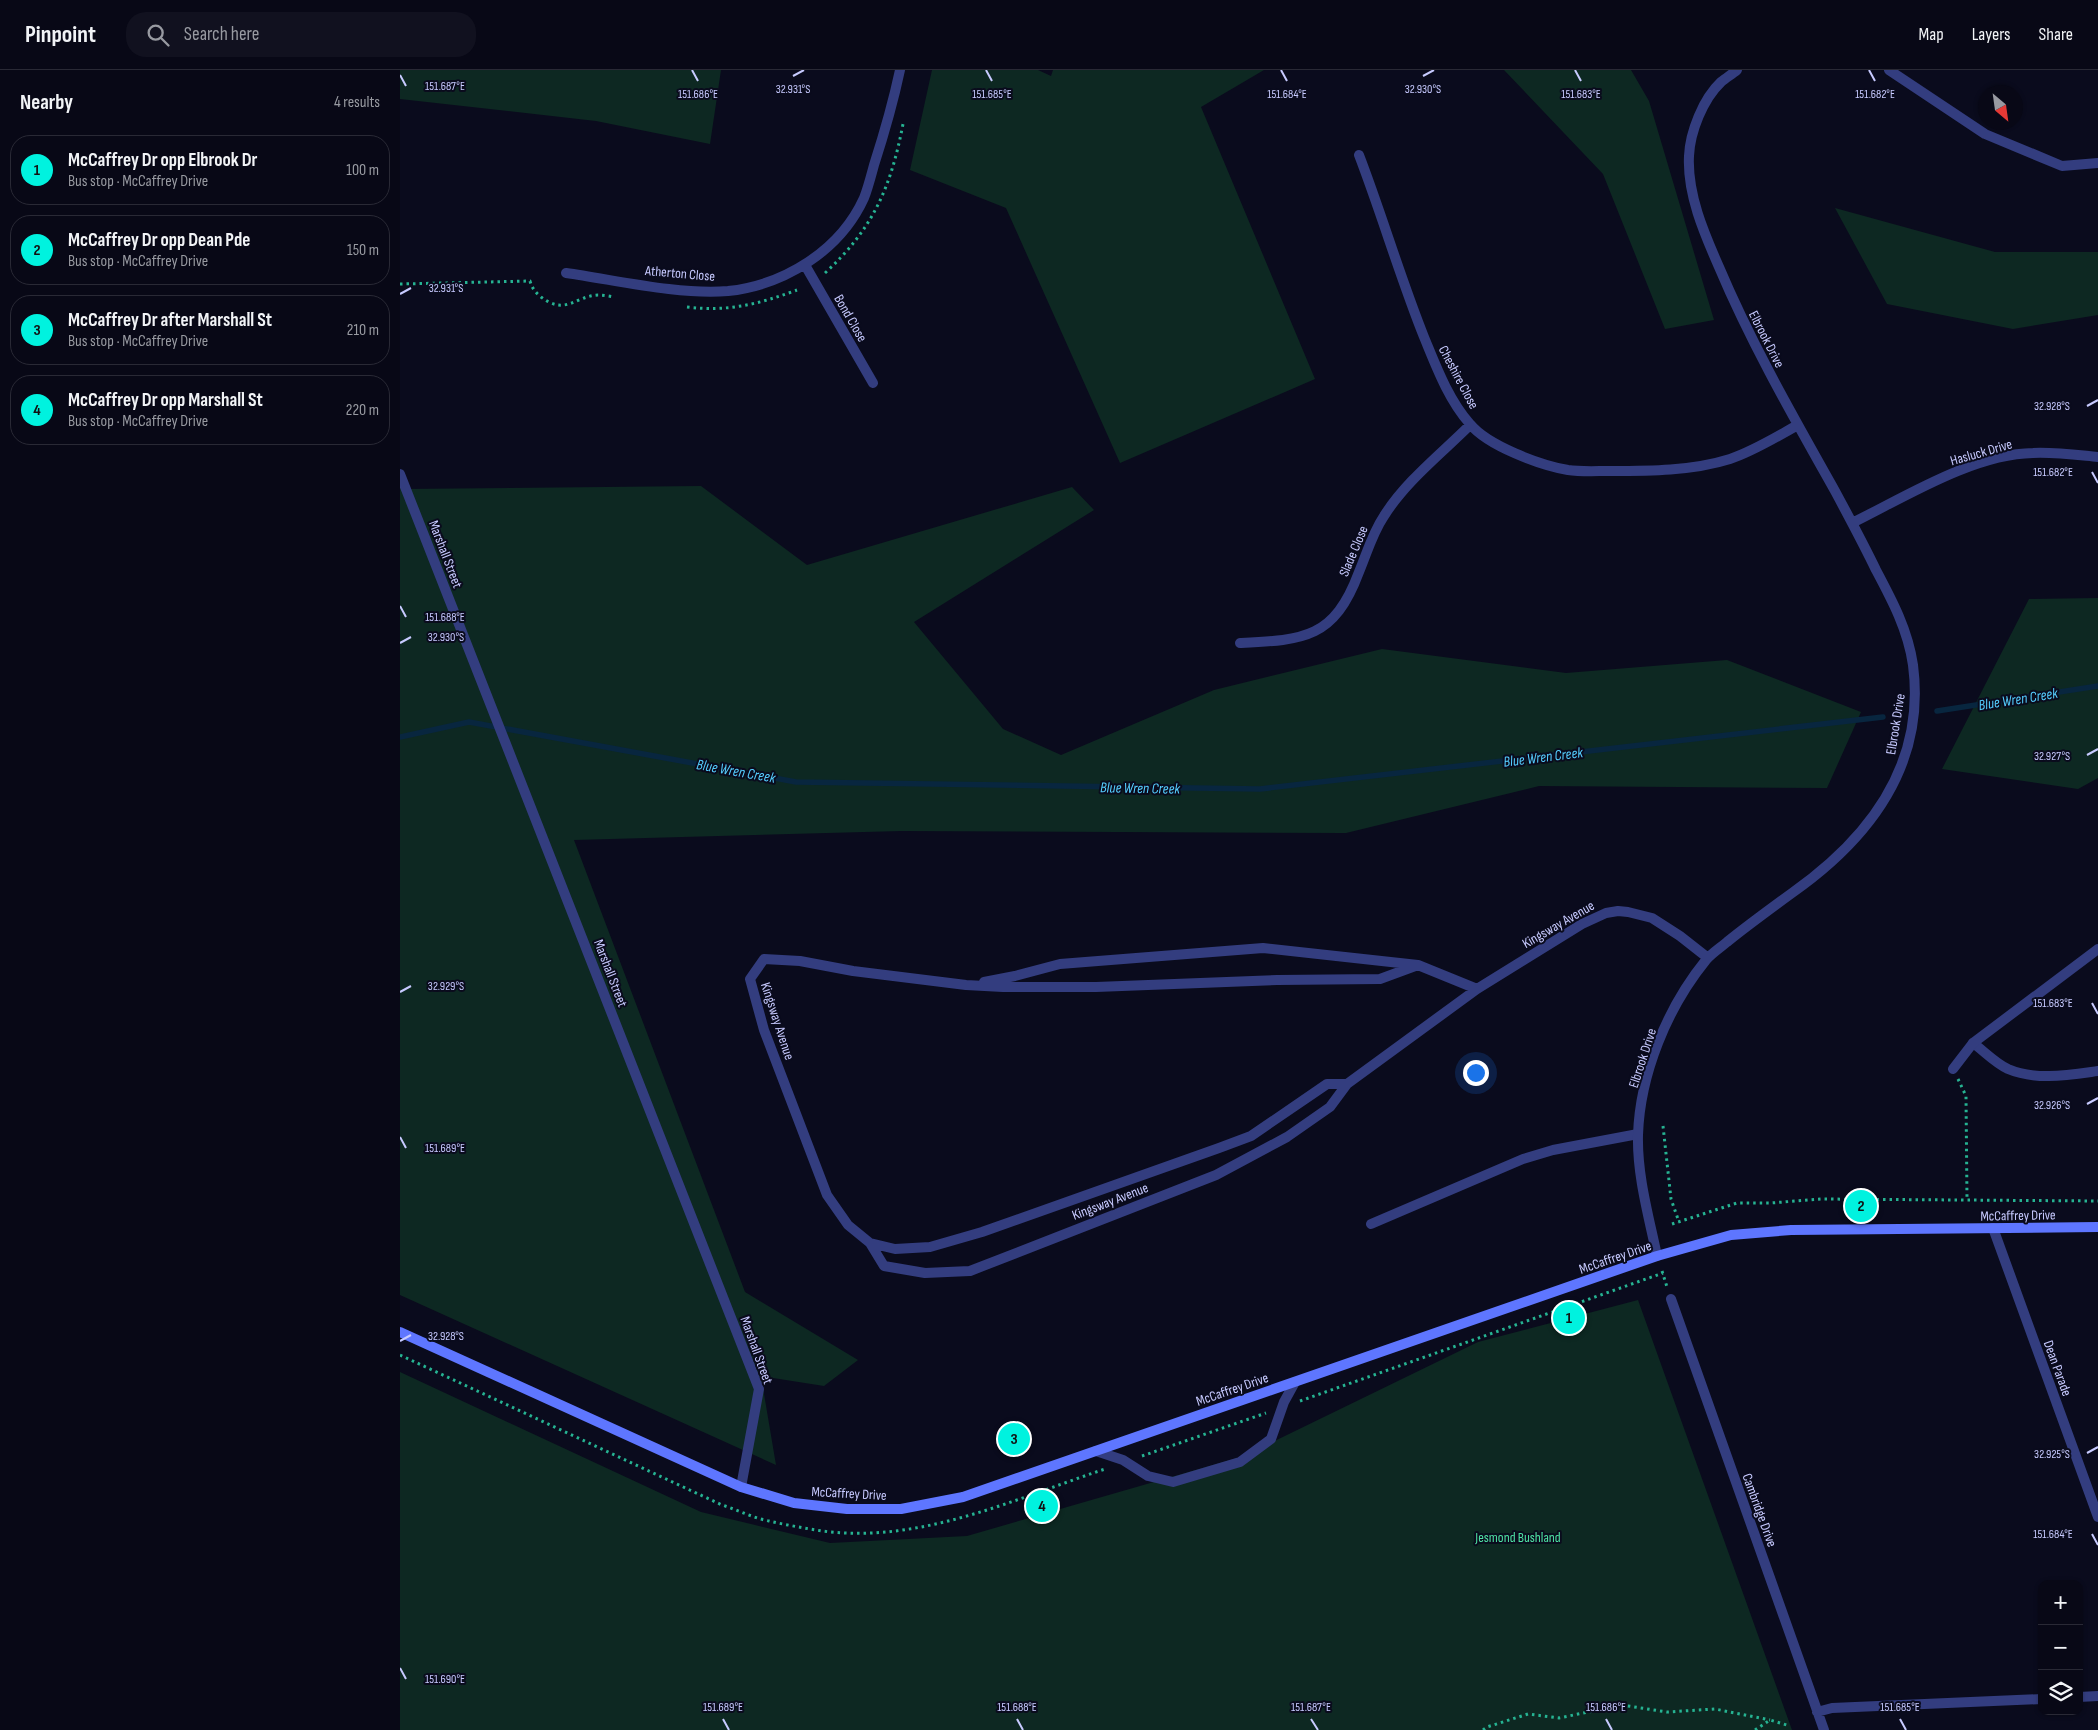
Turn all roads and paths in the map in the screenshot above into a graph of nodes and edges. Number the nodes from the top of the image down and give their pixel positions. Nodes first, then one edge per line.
1 (900, 70) edge
2 (1737, 70) edge
3 (1889, 70) edge
4 (1359, 155) dead end
5 (2098, 163) edge
6 (805, 266) junction
7 (566, 273) dead end
8 (530, 281) dead end
9 (400, 284) edge
10 (872, 383) dead end
11 (1470, 425) junction
12 (1798, 425) junction
13 (2098, 457) edge
14 (400, 474) edge
15 (1852, 523) junction
16 (1240, 643) dead end
17 (2098, 949) edge
18 (1708, 958) junction
19 (1418, 965) junction
20 (966, 985) junction
21 (1477, 989) junction
22 (1973, 1043) junction
23 (1953, 1069) joint
24 (2098, 1071) edge
25 (1347, 1084) junction
26 (1664, 1126) dead end
27 (1638, 1134) junction
28 (1967, 1199) junction
29 (2098, 1201) edge
30 (1679, 1222) junction
31 (1371, 1224) dead end
32 (1672, 1224) dead end
33 (2098, 1227) edge
34 (1993, 1228) junction
35 (870, 1243) junction
36 (1657, 1256) junction
37 (1663, 1273) junction
38 (1671, 1299) joint
39 (400, 1332) edge
40 (1294, 1382) junction
41 (1282, 1407) junction
42 (1096, 1451) junction
43 (1126, 1462) junction
44 (741, 1487) junction
45 (2093, 1491) edge
46 (2098, 1517) edge
47 (2098, 1696) edge
48 (2083, 1697) edge
49 (2038, 1698) edge
50 (1817, 1712) junction
51 (1770, 1720) junction
52 (1790, 1726) dead end
53 (1483, 1730) edge
54 (1755, 1730) edge
55 (1824, 1730) edge

1 - 6 street, Atherton Close
2 - 12 street, Elbrook Drive
3 - 5 street
4 - 11 street, Cheshire Close
6 - 7 street, Atherton Close
6 - 10 street, Bond Close
8 - 9 path
11 - 12 street, Cheshire Close
11 - 16 street, Slade Close
12 - 15 street, Elbrook Drive
13 - 15 street, Hasluck Drive
14 - 44 street, Marshall Street
15 - 18 street, Elbrook Drive
17 - 22 street
18 - 21 street, Kingsway Avenue
18 - 27 street, Elbrook Drive
19 - 20 street, Kingsway Avenue
19 - 20 street, Kingsway Avenue
19 - 21 street, Kingsway Avenue
20 - 35 street, Kingsway Avenue
21 - 25 street, Kingsway Avenue
22 - 23 street
22 - 24 street
23 - 28 path
25 - 35 street, Kingsway Avenue
25 - 35 street, Kingsway Avenue
26 - 30 path
27 - 31 street
27 - 36 street, Elbrook Drive
28 - 29 path
28 - 30 path
30 - 32 path
33 - 34 main road, McCaffrey Drive
34 - 36 main road, McCaffrey Drive
34 - 45 street, Dean Parade
36 - 37 path
36 - 40 main road, McCaffrey Drive
37 - 38 path
37 - 41 path
38 - 50 street, Cambridge Drive
39 - 44 main road, McCaffrey Drive
40 - 41 street
40 - 42 main road, McCaffrey Drive
41 - 43 path
41 - 43 street
42 - 43 street
42 - 44 main road, McCaffrey Drive
45 - 46 street, Dean Parade
47 - 48 street
49 - 50 street
50 - 55 street, Cambridge Drive
51 - 52 path
51 - 53 path
51 - 54 path

